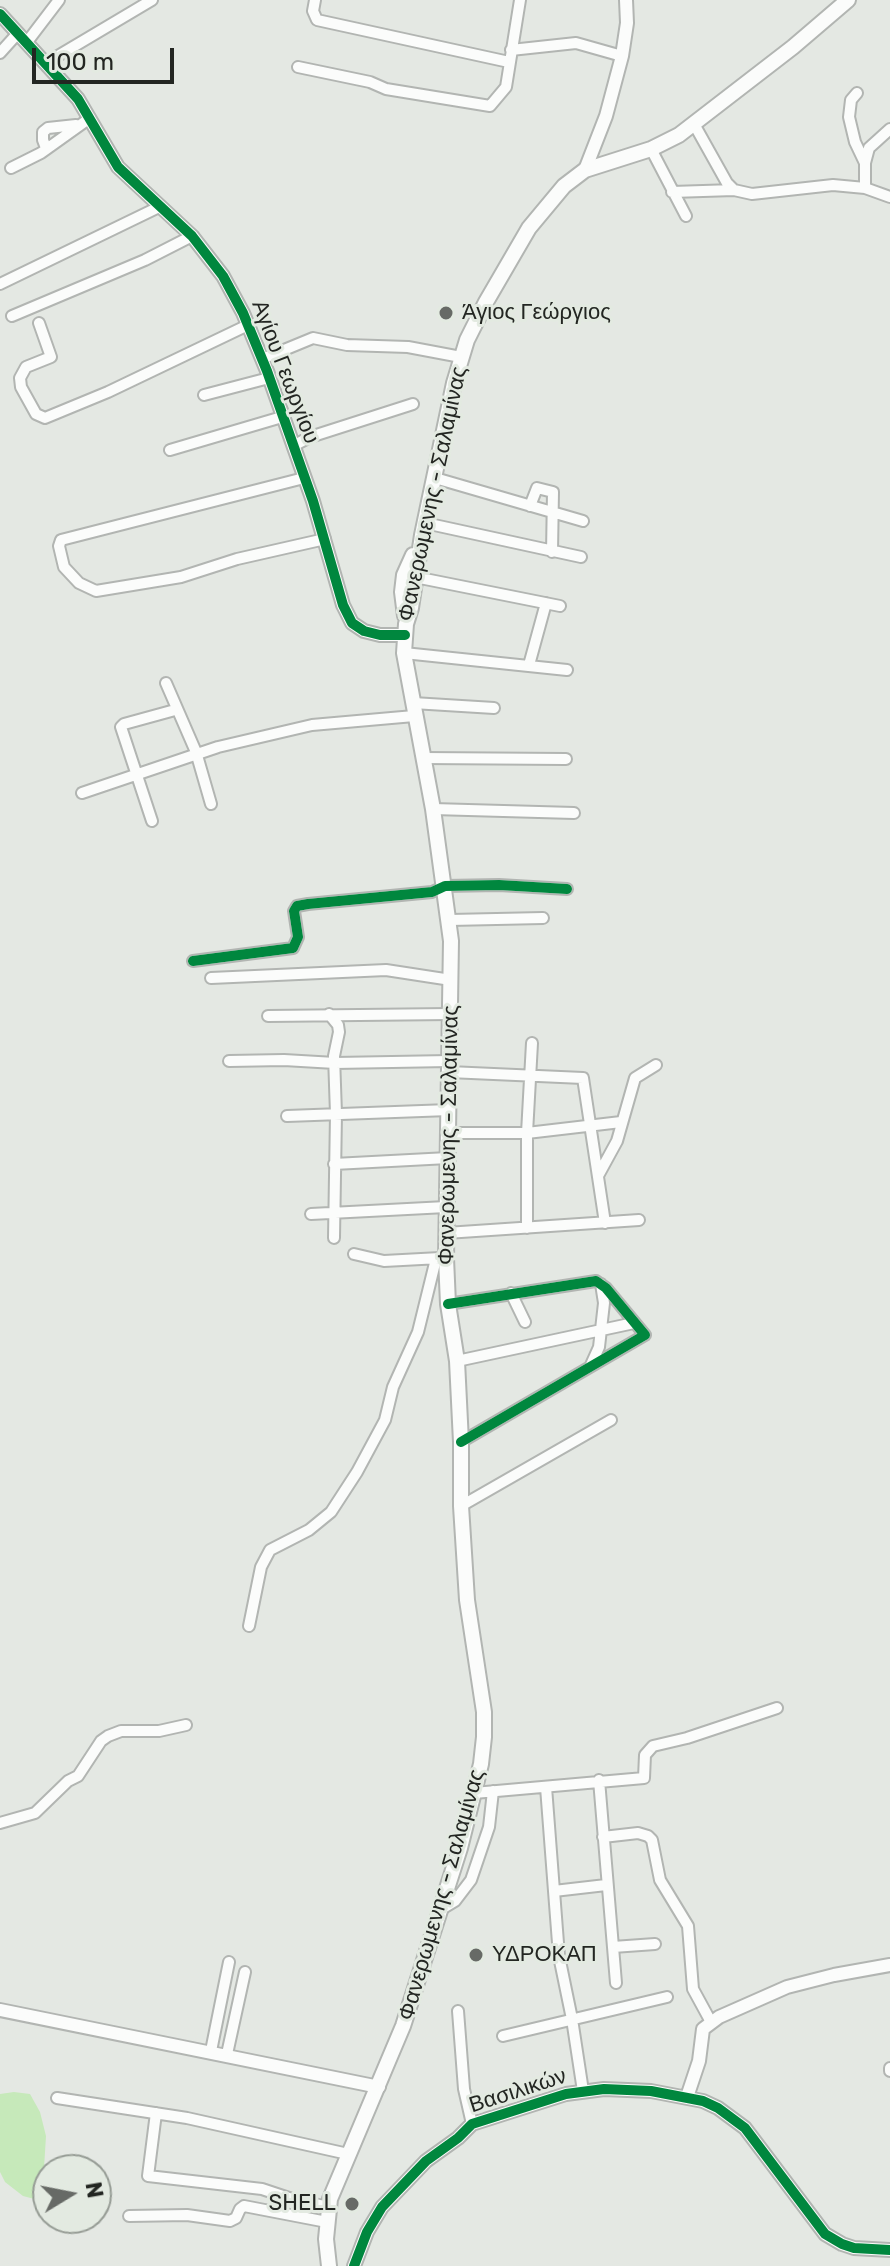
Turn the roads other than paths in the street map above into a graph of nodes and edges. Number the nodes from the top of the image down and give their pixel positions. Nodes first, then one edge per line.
1 (59, 0) edge
2 (152, 0) edge
3 (315, 0) edge
4 (520, 0) edge
5 (626, 0) edge
6 (848, 0) edge
7 (0, 14) edge
8 (22, 38) junction
9 (511, 50) junction
10 (0, 53) edge
11 (622, 56) junction
12 (509, 62) junction
13 (46, 63) junction
14 (298, 67) dead end
15 (857, 93) dead end
16 (84, 122) junction
17 (694, 124) junction
18 (890, 129) edge
19 (651, 149) junction
20 (865, 163) junction
21 (11, 168) dead end
22 (585, 170) junction
23 (865, 188) junction
24 (734, 190) junction
25 (672, 192) junction
26 (890, 197) edge
27 (159, 207) junction
28 (686, 216) dead end
29 (192, 236) junction
30 (0, 284) edge
31 (12, 316) dead end
32 (39, 323) dead end
33 (248, 325) junction
34 (461, 357) junction
35 (262, 359) junction
36 (269, 378) junction
37 (204, 395) dead end
38 (413, 404) dead end
39 (282, 417) junction
40 (293, 446) junction
41 (170, 450) dead end
42 (304, 478) junction
43 (435, 478) junction
44 (530, 506) junction
45 (553, 513) junction
46 (583, 521) dead end
47 (423, 529) junction
48 (325, 539) junction
49 (552, 552) junction
50 (581, 557) dead end
51 (415, 577) junction
52 (546, 603) junction
53 (560, 606) dead end
54 (405, 630) junction
55 (404, 653) junction
56 (529, 665) junction
57 (567, 670) dead end
58 (166, 683) dead end
59 (494, 708) dead end
60 (175, 710) junction
61 (414, 710) junction
62 (196, 752) junction
63 (422, 758) junction
64 (566, 759) dead end
65 (137, 773) junction
66 (82, 793) dead end
67 (211, 804) dead end
68 (433, 809) junction
69 (574, 813) dead end
70 (152, 821) dead end
71 (445, 886) junction
72 (567, 889) dead end
73 (543, 918) dead end
74 (450, 920) junction
75 (193, 961) dead end
76 (211, 978) dead end
77 (451, 980) junction
78 (329, 1014) junction
79 (450, 1014) junction
80 (268, 1016) dead end
81 (532, 1043) dead end
82 (229, 1061) dead end
83 (335, 1063) junction
84 (656, 1065) dead end
85 (449, 1066) junction
86 (531, 1076) junction
87 (449, 1110) junction
88 (336, 1114) junction
89 (287, 1116) dead end
90 (621, 1122) junction
91 (590, 1125) junction
92 (448, 1133) junction
93 (527, 1133) junction
94 (448, 1158) junction
95 (334, 1164) junction
96 (598, 1176) junction
97 (446, 1207) junction
98 (334, 1212) junction
99 (311, 1214) dead end
100 (639, 1220) dead end
101 (605, 1223) junction
102 (527, 1228) junction
103 (446, 1233) junction
104 (334, 1238) dead end
105 (354, 1254) dead end
106 (441, 1258) junction
107 (601, 1284) junction
108 (511, 1293) junction
109 (448, 1304) junction
110 (525, 1322) dead end
111 (634, 1323) junction
112 (599, 1331) junction
113 (457, 1361) junction
114 (590, 1367) junction
115 (611, 1420) dead end
116 (461, 1442) junction
117 (461, 1506) junction
118 (249, 1626) dead end
119 (777, 1708) dead end
120 (186, 1725) dead end
121 (599, 1780) junction
122 (546, 1787) junction
123 (493, 1791) junction
124 (474, 1793) junction
125 (0, 1823) edge
126 (603, 1837) junction
127 (606, 1885) junction
128 (554, 1891) junction
129 (440, 1910) junction
130 (655, 1944) dead end
131 (613, 1947) junction
132 (229, 1962) dead end
133 (890, 1965) edge
134 (245, 1972) dead end
135 (616, 1983) dead end
136 (667, 1997) dead end
137 (0, 2010) edge
138 (458, 2011) dead end
139 (572, 2019) junction
140 (711, 2022) junction
141 (503, 2036) dead end
142 (211, 2051) junction
143 (227, 2054) junction
144 (379, 2087) junction
145 (583, 2091) junction
146 (687, 2097) junction
147 (57, 2098) dead end
148 (156, 2113) junction
149 (472, 2124) junction
150 (348, 2154) junction
151 (328, 2214) junction
152 (129, 2216) dead end
153 (890, 2250) edge
154 (329, 2266) edge
155 (354, 2266) edge

1 - 8 street
2 - 13 street
3 - 12 street
4 - 9 street
5 - 11 street
6 - 17 main road
7 - 8 street, Αγίου Γεωργίου
8 - 10 street
8 - 13 street, Αγίου Γεωργίου
9 - 11 street
9 - 12 street
11 - 22 street
12 - 14 street
13 - 16 street, Αγίου Γεωργίου
15 - 20 street
16 - 21 street
16 - 27 street, Αγίου Γεωργίου
17 - 19 main road
17 - 24 street
18 - 20 street
19 - 22 main road
19 - 25 street
20 - 23 street
22 - 34 main road, Φανερωμενης - Σαλαμίνας
23 - 24 street
23 - 26 street
24 - 25 street
25 - 28 street
27 - 29 street, Αγίου Γεωργίου
27 - 30 street
29 - 31 street
29 - 33 street, Αγίου Γεωργίου
32 - 33 street
33 - 35 street, Αγίου Γεωργίου
34 - 35 street
34 - 43 main road, Φανερωμενης - Σαλαμίνας
35 - 36 street, Αγίου Γεωργίου
36 - 37 street
36 - 39 street, Αγίου Γεωργίου
38 - 40 street
39 - 40 street, Αγίου Γεωργίου
39 - 41 street
40 - 42 street, Αγίου Γεωργίου
42 - 48 street, Αγίου Γεωργίου
42 - 48 street
43 - 44 street
43 - 47 main road, Φανερωμενης - Σαλαμίνας
44 - 45 street
44 - 45 street
45 - 46 street
45 - 49 street
47 - 49 street
47 - 51 main road, Φανερωμενης - Σαλαμίνας
47 - 54 main road
48 - 54 street, Αγίου Γεωργίου
49 - 50 street
51 - 52 street
51 - 54 main road, Φανερωμενης - Σαλαμίνας
52 - 53 street
52 - 56 street
54 - 55 main road, Φανερωμενης - Σαλαμίνας
55 - 56 street
55 - 61 main road, Φανερωμενης - Σαλαμίνας
56 - 57 street
58 - 60 street
59 - 61 street
60 - 62 street
60 - 65 street
61 - 62 street
61 - 63 main road, Φανερωμενης - Σαλαμίνας
62 - 65 street
62 - 67 street
63 - 64 street
63 - 68 main road, Φανερωμενης - Σαλαμίνας
65 - 66 street
65 - 70 street
68 - 69 street
68 - 71 main road, Φανερωμενης - Σαλαμίνας
71 - 72 street
71 - 74 main road, Φανερωμενης - Σαλαμίνας
71 - 75 street
73 - 74 street
74 - 77 main road, Φανερωμενης - Σαλαμίνας
76 - 77 street
77 - 79 main road, Φανερωμενης - Σαλαμίνας
78 - 79 street
78 - 80 street
78 - 83 street
79 - 85 main road, Φανερωμενης - Σαλαμίνας
81 - 86 street
82 - 83 street
83 - 85 street
83 - 88 street
84 - 90 street
85 - 86 street
85 - 87 main road, Φανερωμενης - Σαλαμίνας
86 - 91 street
86 - 93 street
87 - 88 street
87 - 92 main road, Φανερωμενης - Σαλαμίνας
88 - 89 street
88 - 95 street
90 - 91 street
90 - 96 street
91 - 93 street
91 - 96 street
92 - 93 street
92 - 94 main road, Φανερωμενης - Σαλαμίνας
93 - 102 street
94 - 95 street
94 - 97 main road, Φανερωμενης - Σαλαμίνας
95 - 98 street
96 - 101 street
97 - 98 street
97 - 103 main road, Φανερωμενης - Σαλαμίνας
98 - 99 street
98 - 104 street
100 - 101 street
101 - 102 street
102 - 103 street
103 - 106 main road, Φανερωμενης - Σαλαμίνας
105 - 106 street
106 - 109 main road, Φανερωμενης - Σαλαμίνας
106 - 118 street
107 - 108 street
107 - 111 street
107 - 112 street
108 - 109 street
108 - 110 street
109 - 113 main road, Φανερωμενης - Σαλαμίνας
111 - 112 street
111 - 114 street
112 - 113 street
112 - 114 street
113 - 116 main road, Φανερωμενης - Σαλαμίνας
114 - 116 street
115 - 117 street
116 - 117 main road, Φανερωμενης - Σαλαμίνας
117 - 124 main road, Φανερωμενης - Σαλαμίνας
119 - 121 street
120 - 125 street
121 - 122 street
121 - 126 street
122 - 123 street
122 - 128 street
123 - 124 street
123 - 129 street
124 - 129 main road, Φανερωμενης - Σαλαμίνας
126 - 127 street
126 - 140 street
127 - 128 street
127 - 131 street
128 - 139 street
129 - 144 main road, Φανερωμενης - Σαλαμίνας
130 - 131 street
131 - 135 street
132 - 142 street
133 - 140 street
134 - 143 street
136 - 139 street
137 - 142 street
138 - 149 street
139 - 141 street
139 - 145 street
140 - 146 street
142 - 143 street
143 - 144 street
144 - 150 main road, Φανερωμενης - Σαλαμίνας
145 - 146 street, Βασιλικών
145 - 149 street, Βασιλικών
146 - 153 street, Βασιλικών
147 - 148 street
148 - 150 street
148 - 151 street
149 - 155 street, Βασιλικών
150 - 151 main road, Φανερωμενης - Σαλαμίνας
151 - 152 street
151 - 154 main road, Φανερωμενης - Σαλαμίνας

